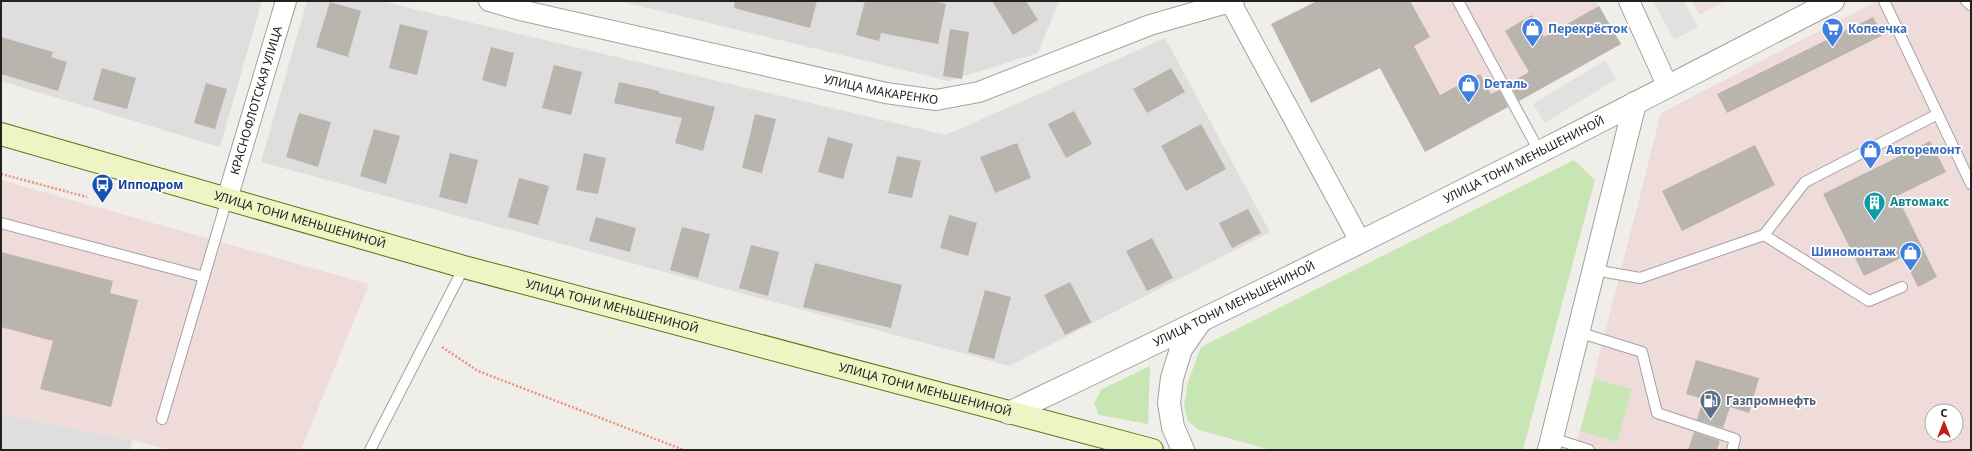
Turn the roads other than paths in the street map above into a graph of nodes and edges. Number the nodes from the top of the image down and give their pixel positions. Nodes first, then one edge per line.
1 (286, 1) edge
2 (489, 1) edge
3 (1232, 1) edge
4 (1458, 1) edge
5 (1629, 1) edge
6 (1833, 1) edge
7 (1884, 1) edge
8 (1966, 1) edge
9 (521, 5) edge
10 (1971, 5) edge
11 (1668, 87) junction
12 (1635, 103) junction
13 (1938, 114) junction
14 (1, 134) edge
15 (1539, 151) junction
16 (1971, 184) edge
17 (227, 199) junction
18 (1, 222) edge
19 (1764, 234) junction
20 (1360, 241) junction
21 (464, 267) junction
22 (1594, 270) junction
23 (204, 277) junction
24 (1902, 287) dead end
25 (1200, 322) junction
26 (1578, 332) junction
27 (1009, 412) junction
28 (162, 419) dead end
29 (1550, 444) edge
30 (370, 450) edge
31 (1152, 450) edge
32 (1183, 450) edge
33 (1589, 450) edge
34 (1732, 450) edge

1 - 17 street, КРАСНОФЛОТСКАЯ УЛИЦА
2 - 9 street, УЛИЦА МАКАРЕНКО
3 - 9 street, УЛИЦА МАКАРЕНКО
3 - 20 street
4 - 15 lane
5 - 11 street
6 - 11 street, УЛИЦА ТОНИ МЕНЬШЕНИНОЙ
7 - 13 lane
8 - 10 lane
11 - 12 street, УЛИЦА ТОНИ МЕНЬШЕНИНОЙ
12 - 15 street, УЛИЦА ТОНИ МЕНЬШЕНИНОЙ
12 - 22 street
13 - 16 lane
13 - 19 lane
14 - 17 main road, УЛИЦА ТОНИ МЕНЬШЕНИНОЙ
15 - 20 street, УЛИЦА ТОНИ МЕНЬШЕНИНОЙ
17 - 21 main road, УЛИЦА ТОНИ МЕНЬШЕНИНОЙ
17 - 23 lane
18 - 23 lane
19 - 22 lane
19 - 24 lane
20 - 25 street, УЛИЦА ТОНИ МЕНЬШЕНИНОЙ
21 - 27 main road, УЛИЦА ТОНИ МЕНЬШЕНИНОЙ
21 - 30 lane
22 - 26 street
23 - 28 lane
25 - 27 street, УЛИЦА ТОНИ МЕНЬШЕНИНОЙ
25 - 32 street
26 - 29 street
26 - 34 lane
27 - 31 main road
29 - 33 lane

